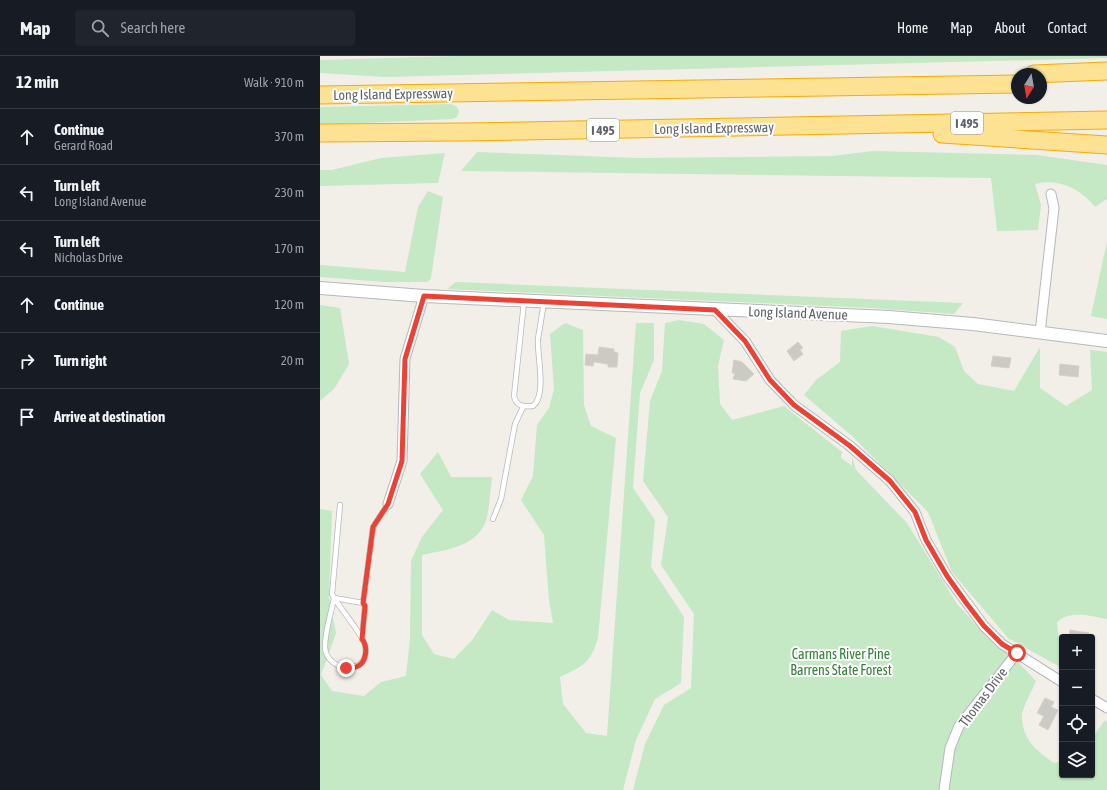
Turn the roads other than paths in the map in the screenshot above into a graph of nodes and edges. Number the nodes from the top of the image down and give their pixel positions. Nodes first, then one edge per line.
1 (1107, 71) edge
2 (1047, 73) edge
3 (1011, 77) edge
4 (1107, 83) edge
5 (1011, 84) edge
6 (1047, 84) edge
7 (320, 85) edge
8 (958, 85) junction
9 (464, 93) junction
10 (320, 95) edge
11 (1107, 120) edge
12 (828, 125) junction
13 (379, 132) junction
14 (320, 133) edge
15 (320, 143) edge
16 (1107, 145) edge
17 (1051, 194) dead end
18 (320, 288) edge
19 (424, 296) junction
20 (524, 301) junction
21 (544, 302) junction
22 (715, 310) junction
23 (1040, 333) junction
24 (1107, 341) edge
25 (523, 406) junction
26 (388, 504) joint
27 (340, 505) dead end
28 (493, 519) dead end
29 (334, 598) junction
30 (363, 603) junction
31 (362, 639) junction
32 (1017, 653) junction
33 (1059, 680) edge
34 (1095, 701) edge
35 (1107, 708) edge
36 (944, 790) edge

1 - 2 highway
3 - 8 highway
4 - 6 highway
5 - 8 highway, Long Island Expressway
7 - 9 highway
8 - 9 highway, Long Island Expressway
9 - 10 highway, Long Island Expressway
11 - 12 highway, Long Island Expressway / I 495
12 - 13 highway, Long Island Expressway / I 495
12 - 16 highway
13 - 14 highway, Long Island Expressway / I 495
13 - 15 highway
17 - 23 street
18 - 19 street, Long Island Avenue
19 - 20 street, Long Island Avenue
19 - 26 street
20 - 21 street, Long Island Avenue
20 - 25 lane
21 - 22 street, Long Island Avenue
21 - 25 lane
22 - 23 street, Long Island Avenue
22 - 32 street
23 - 24 street, Long Island Avenue
25 - 28 lane
26 - 30 lane
27 - 29 lane
29 - 30 lane
29 - 31 lane
29 - 31 lane
30 - 31 lane
32 - 33 street
32 - 36 street, Thomas Drive
34 - 35 street

